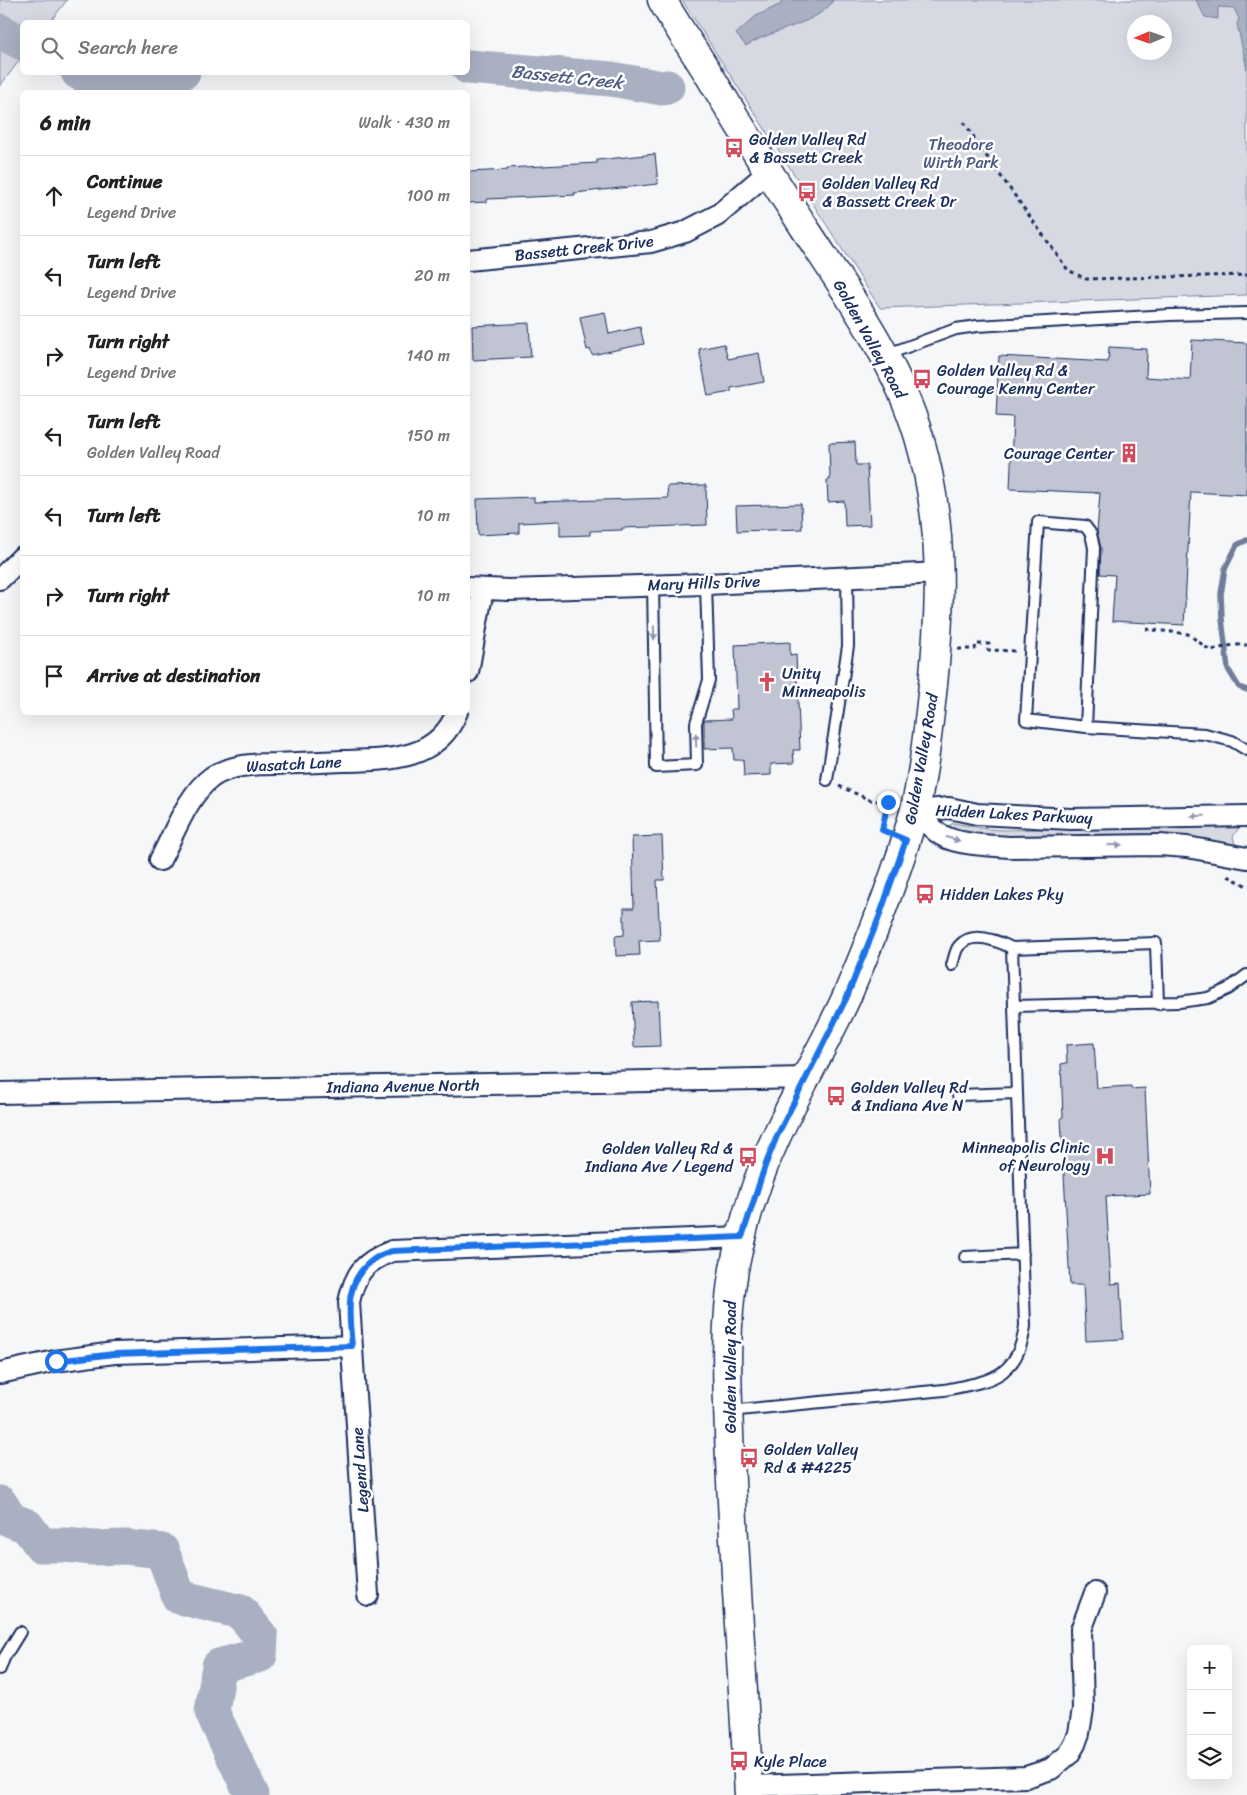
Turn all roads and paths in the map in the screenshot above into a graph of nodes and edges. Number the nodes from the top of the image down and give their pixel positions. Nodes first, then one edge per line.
1 (662, 0) edge
2 (964, 122) dead end
3 (768, 172) junction
4 (470, 260) edge
5 (1247, 275) edge
6 (1247, 312) edge
7 (884, 356) junction
8 (20, 559) edge
9 (940, 573) junction
10 (847, 576) junction
11 (0, 579) edge
12 (653, 584) junction
13 (706, 584) junction
14 (475, 589) edge
15 (1146, 629) dead end
16 (1247, 645) edge
17 (470, 648) edge
18 (958, 649) dead end
19 (1031, 652) junction
20 (456, 715) edge
21 (1086, 727) junction
22 (1247, 750) edge
23 (827, 780) joint
24 (914, 811) junction
25 (1247, 816) edge
26 (906, 840) junction
27 (1247, 858) edge
28 (160, 860) dead end
29 (1012, 948) junction
30 (952, 965) dead end
31 (1247, 975) edge
32 (1158, 1004) junction
33 (1014, 1006) junction
34 (806, 1078) junction
35 (0, 1093) edge
36 (1017, 1093) junction
37 (958, 1095) dead end
38 (742, 1237) junction
39 (1023, 1254) junction
40 (965, 1257) dead end
41 (352, 1346) junction
42 (0, 1373) edge
43 (728, 1411) junction
44 (1095, 1593) dead end
45 (368, 1595) dead end
46 (20, 1632) dead end
47 (0, 1669) edge
48 (749, 1790) edge

1 - 3 street, Golden Valley Road
2 - 5 path
3 - 4 street, Bassett Creek Drive
3 - 7 street, Golden Valley Road
6 - 7 lane
7 - 9 street, Golden Valley Road
8 - 11 street
9 - 10 street, Mary Hills Drive
9 - 24 street, Golden Valley Road
10 - 13 street, Mary Hills Drive
10 - 23 lane
12 - 13 street, Mary Hills Drive
12 -> 13 lane
12 - 14 street, Mary Hills Drive
14 - 17 street
15 - 16 path
18 - 19 path
19 - 21 lane
19 - 21 lane
20 - 28 street, Wasatch Lane
21 - 22 lane
23 - 26 path
25 -> 24 street, Hidden Lakes Parkway
24 - 26 street, Golden Valley Road
24 -> 27 street, Hidden Lakes Parkway
26 - 34 street, Golden Valley Road
29 - 30 lane
29 - 32 lane
29 - 33 lane
31 - 32 lane
32 - 33 lane
33 - 36 lane
34 - 35 street, Indiana Avenue North
34 - 38 street, Golden Valley Road
36 - 37 lane
36 - 39 lane
38 - 41 street, Legend Lane
38 - 43 street, Golden Valley Road
39 - 40 lane
39 - 43 lane
41 - 42 street
41 - 45 street, Legend Lane
43 - 48 street, Golden Valley Road
44 - 48 street
46 - 47 lane

